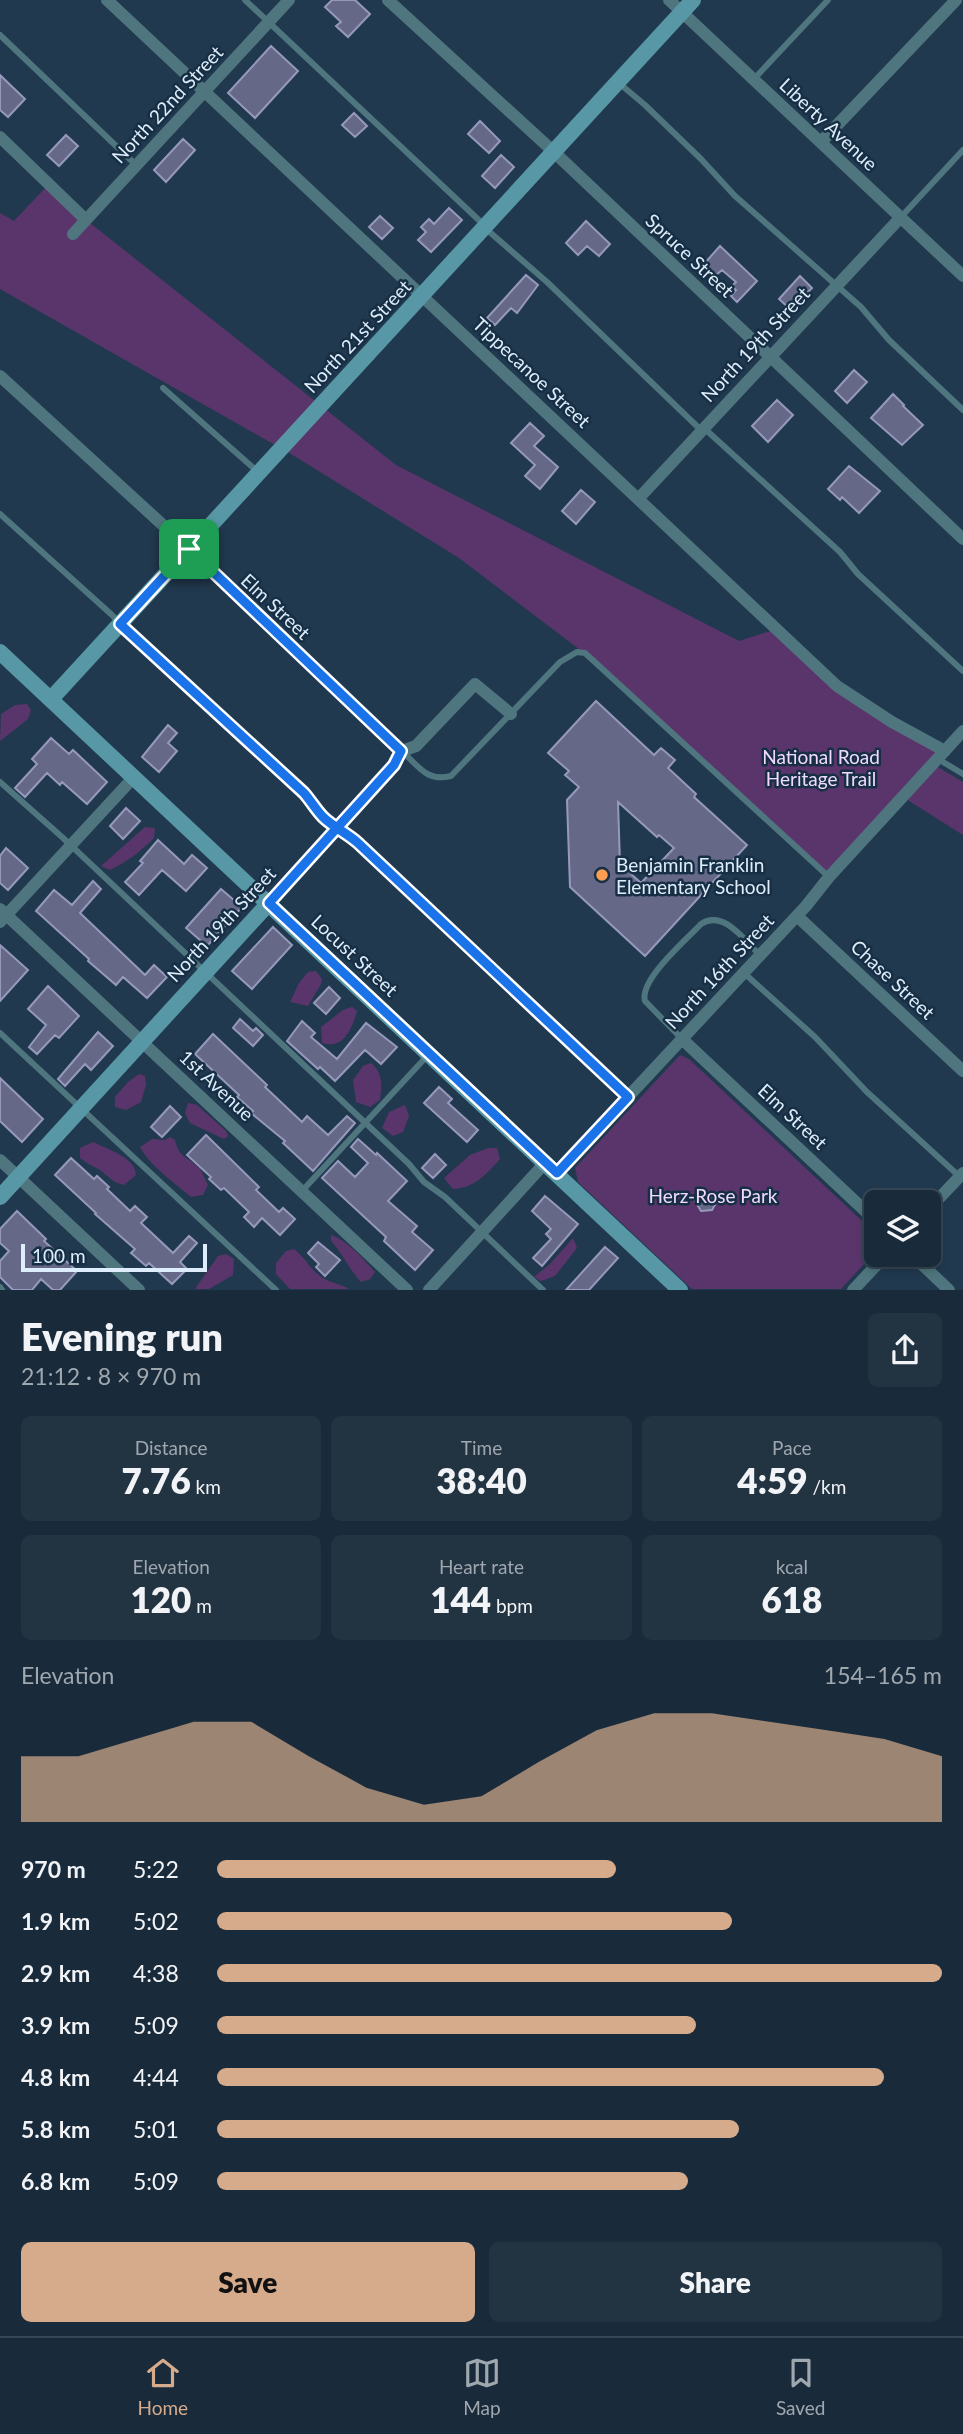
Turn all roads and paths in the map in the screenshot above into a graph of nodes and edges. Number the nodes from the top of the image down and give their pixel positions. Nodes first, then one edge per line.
1 (107, 0) edge
2 (245, 0) edge
3 (289, 0) edge
4 (388, 0) edge
5 (669, 0) edge
6 (828, 0) edge
7 (956, 0) edge
8 (687, 6) edge
9 (269, 22) junction
10 (0, 35) edge
11 (754, 79) junction
12 (618, 82) junction
13 (205, 92) junction
14 (0, 137) edge
15 (821, 142) junction
16 (963, 150) edge
17 (555, 153) junction
18 (136, 165) junction
19 (901, 217) junction
20 (85, 219) junction
21 (486, 228) junction
22 (73, 234) dead end
23 (963, 276) edge
24 (836, 287) junction
25 (423, 297) junction
26 (771, 358) junction
27 (0, 376) edge
28 (163, 388) dead end
29 (963, 410) edge
30 (704, 430) junction
31 (259, 473) junction
32 (639, 498) junction
33 (0, 514) edge
34 (963, 539) edge
35 (189, 549) junction
36 (120, 624) junction
37 (0, 652) edge
38 (963, 671) edge
39 (51, 699) junction
40 (511, 715) junction
41 (963, 732) edge
42 (401, 751) junction
43 (941, 755) junction
44 (963, 774) edge
45 (134, 777) junction
46 (0, 782) edge
47 (338, 828) junction
48 (70, 846) junction
49 (829, 877) junction
50 (269, 903) junction
51 (2, 915) edge
52 (797, 916) junction
53 (760, 956) junction
54 (206, 972) junction
55 (744, 973) junction
56 (0, 1032) edge
57 (682, 1039) junction
58 (142, 1042) junction
59 (430, 1054) junction
60 (963, 1071) edge
61 (628, 1097) junction
62 (81, 1108) junction
63 (366, 1123) junction
64 (0, 1160) edge
65 (551, 1168) junction
66 (962, 1176) edge
67 (18, 1177) junction
68 (302, 1191) junction
69 (0, 1196) edge
70 (941, 1197) edge
71 (864, 1210) edge
72 (482, 1232) junction
73 (875, 1267) edge
74 (925, 1267) edge
75 (139, 1290) edge
76 (276, 1290) edge
77 (407, 1290) edge
78 (429, 1290) edge
79 (543, 1290) edge
80 (680, 1290) edge
81 (853, 1290) edge
82 (949, 1290) edge

1 - 13 street, Tippecanoe Street
2 - 9 lane
3 - 9 street, North 22nd Street
4 - 17 street, Spruce Street
5 - 8 street, Liberty Avenue
6 - 11 lane
7 - 15 street
8 - 11 street, Liberty Avenue
8 - 12 street, North 21st Street
9 - 13 street, North 22nd Street
9 - 21 lane
10 - 18 lane
11 - 15 street, Liberty Avenue
12 - 17 street, North 21st Street
12 - 24 lane
13 - 18 street, North 22nd Street
13 - 25 street, Tippecanoe Street
14 - 20 street
15 - 19 street, Liberty Avenue
16 - 19 lane
17 - 21 street, North 21st Street
17 - 26 street, Spruce Street
18 - 20 street, North 22nd Street
19 - 23 street, Liberty Avenue
19 - 24 street, North 19th Street
20 - 22 street, North 22nd Street
21 - 25 street, North 21st Street
21 - 30 lane
24 - 26 street, North 19th Street
24 - 29 lane
25 - 31 street, North 21st Street
25 - 32 street, Tippecanoe Street
26 - 30 street, North 19th Street
26 - 34 street, Spruce Street
27 - 35 street, Elm Street
28 - 31 lane
30 - 32 street, North 19th Street
30 - 38 lane
31 - 35 street, North 21st Street
32 - 43 street, Tippecanoe Street
33 - 36 lane
35 - 36 street, North 21st Street
35 - 42 street, Elm Street
36 - 39 street, North 21st Street
36 - 47 lane
37 - 39 street, Locust Street
39 - 45 street, Locust Street
40 - 42 lane
40 - 42 street, North 19th Street
40 - 49 lane
41 - 43 street, North 16th Street
42 - 47 street, North 19th Street
43 - 44 lane
43 - 49 street, North 16th Street
45 - 48 street
45 - 50 street, Locust Street
46 - 48 lane
47 - 50 street, North 19th Street
47 - 61 lane
48 - 51 street
48 - 54 lane
49 - 52 street, North 16th Street
50 - 54 street, North 19th Street
50 - 59 street, Locust Street
51 - 58 street, 1st Avenue
52 - 53 street, North 16th Street
52 - 60 street, Chase Street
53 - 55 street, North 16th Street
53 - 57 lane
54 - 58 street, North 19th Street
54 - 63 lane
55 - 57 street, North 16th Street
55 - 66 lane
56 - 62 lane
57 - 61 street, North 16th Street
57 - 71 street, Elm Street
58 - 62 street, North 19th Street
58 - 68 street, 1st Avenue
59 - 63 lane
59 - 65 street, Locust Street
61 - 65 street, North 16th Street
62 - 67 street, North 19th Street
62 - 76 lane
63 - 68 lane
63 - 72 lane
64 - 67 street
65 - 72 street, North 16th Street
65 - 80 street, Locust Street
66 - 70 street
67 - 69 street, North 19th Street
67 - 75 street
68 - 77 street, 1st Avenue
72 - 78 street, North 16th Street
72 - 79 lane
73 - 81 street
74 - 82 street

